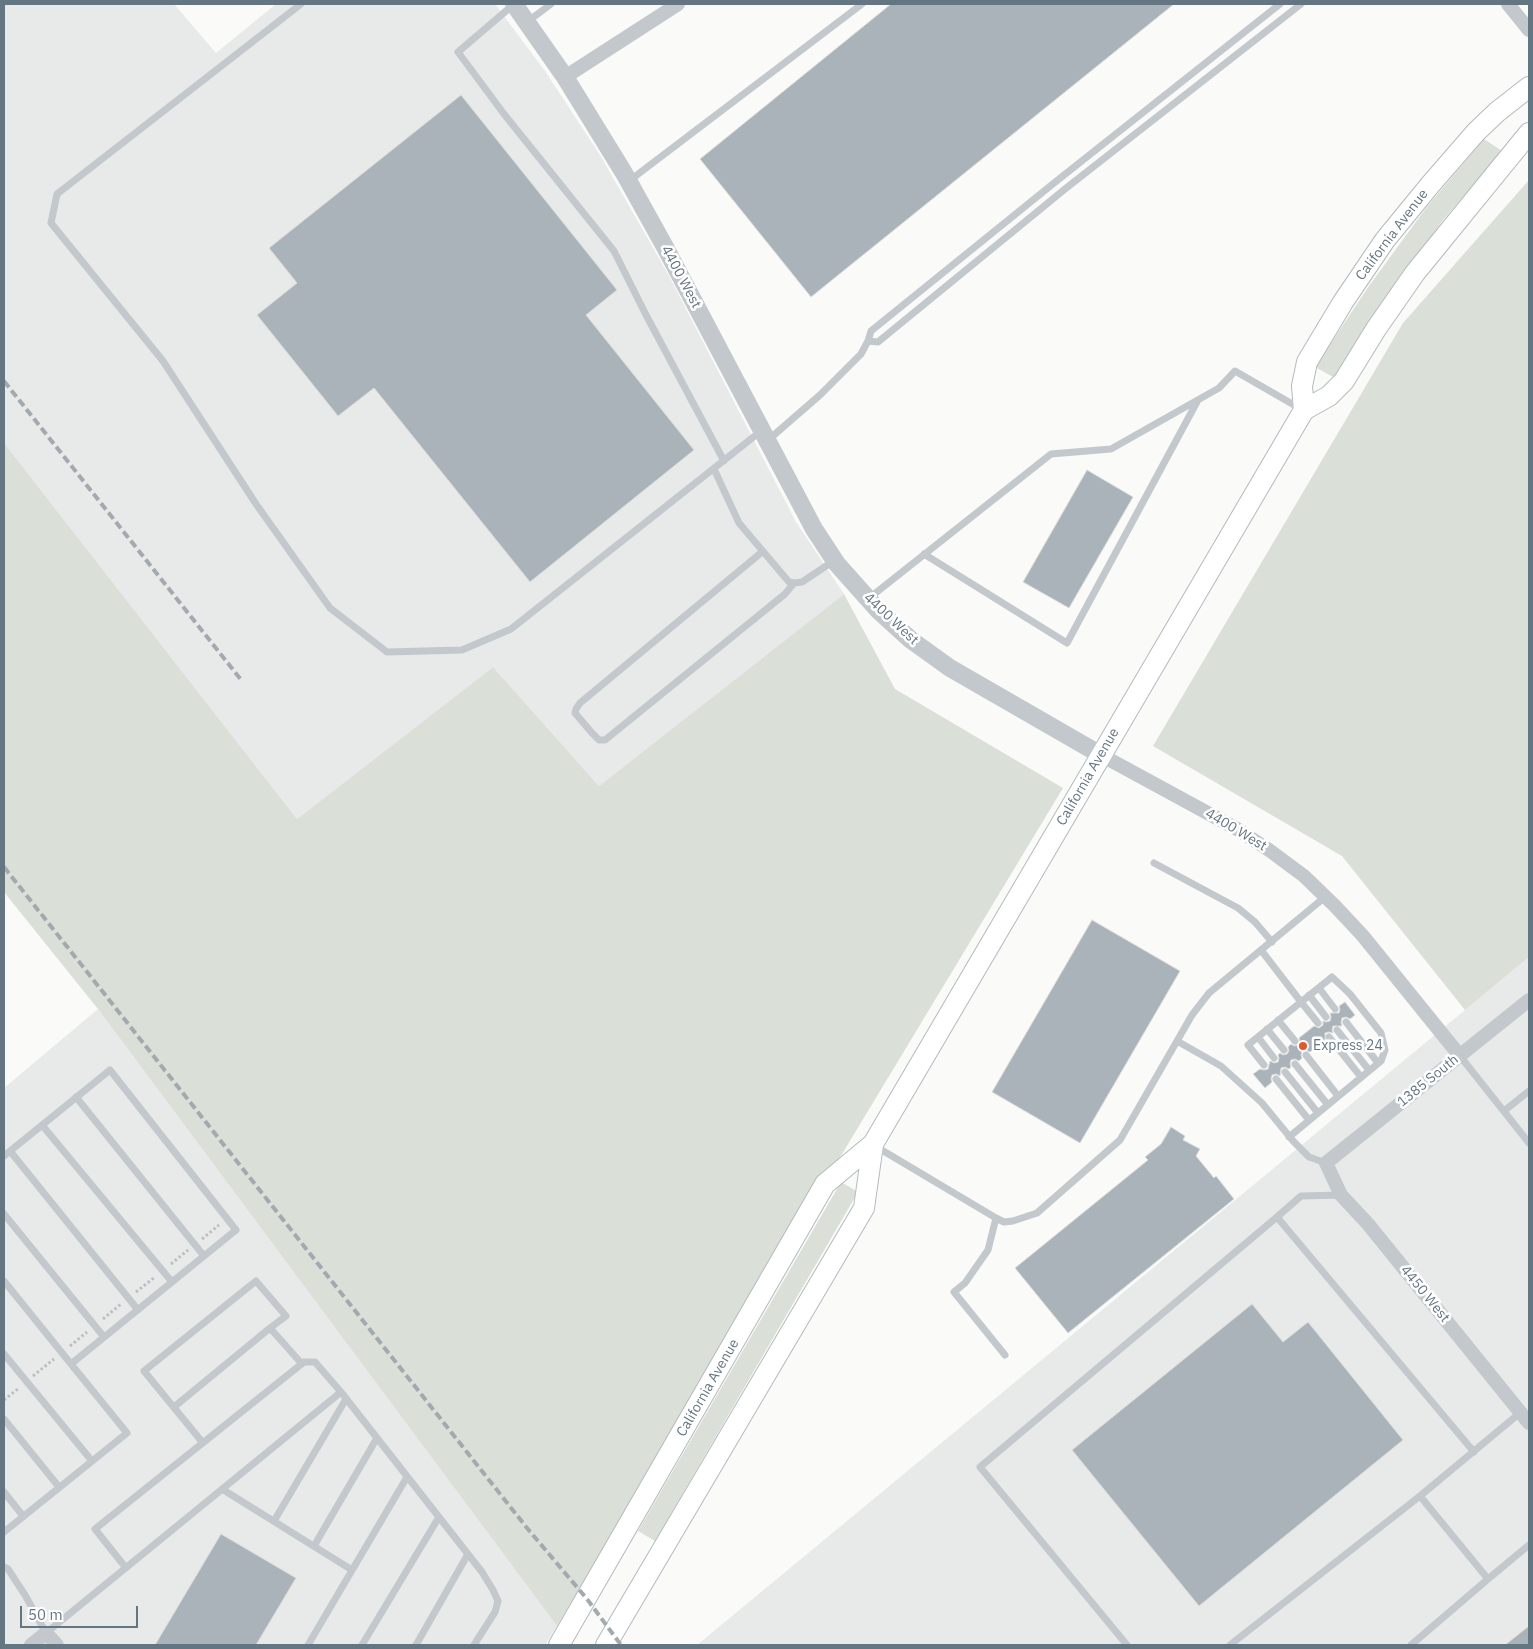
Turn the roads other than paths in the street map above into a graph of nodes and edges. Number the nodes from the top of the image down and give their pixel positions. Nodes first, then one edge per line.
1 (301, 4) edge
2 (514, 4) edge
3 (551, 4) edge
4 (678, 4) edge
5 (862, 4) edge
6 (1280, 4) edge
7 (1301, 4) edge
8 (1508, 4) edge
9 (527, 22) junction
10 (1529, 30) edge
11 (565, 77) junction
12 (1529, 87) edge
13 (1529, 133) edge
14 (628, 181) junction
15 (868, 341) junction
16 (1198, 400) junction
17 (1304, 410) junction
18 (764, 436) junction
19 (724, 461) junction
20 (714, 469) junction
21 (762, 552) junction
22 (924, 554) junction
23 (835, 560) junction
24 (794, 583) junction
25 (868, 599) junction
26 (1101, 754) junction
27 (1154, 863) dead end
28 (1325, 897) junction
29 (1272, 942) junction
30 (1261, 950) junction
31 (1319, 988) junction
32 (1309, 995) junction
33 (1529, 1000) edge
34 (1301, 1002) junction
35 (1335, 1009) dead end
36 (1326, 1017) dead end
37 (1278, 1020) junction
38 (1346, 1022) dead end
39 (1318, 1023) dead end
40 (1267, 1029) junction
41 (1337, 1030) dead end
42 (1258, 1037) junction
43 (1329, 1037) dead end
44 (1177, 1041) junction
45 (1295, 1041) dead end
46 (1284, 1050) dead end
47 (1306, 1055) dead end
48 (1460, 1056) junction
49 (1274, 1058) dead end
50 (1378, 1063) junction
51 (1295, 1064) dead end
52 (1264, 1065) dead end
53 (1369, 1070) junction
54 (1285, 1072) dead end
55 (1361, 1077) junction
56 (1276, 1079) dead end
57 (1529, 1091) edge
58 (1338, 1096) junction
59 (76, 1097) junction
60 (1328, 1105) junction
61 (1504, 1111) junction
62 (1318, 1113) junction
63 (1309, 1120) junction
64 (42, 1125) junction
65 (1289, 1137) junction
66 (1529, 1143) edge
67 (873, 1144) junction
68 (7, 1154) edge
69 (1326, 1163) junction
70 (1341, 1195) junction
71 (4, 1214) edge
72 (1277, 1217) junction
73 (996, 1218) junction
74 (204, 1256) junction
75 (4, 1281) edge
76 (172, 1282) junction
77 (138, 1310) junction
78 (270, 1328) junction
79 (104, 1337) junction
80 (4, 1354) edge
81 (1005, 1354) dead end
82 (71, 1364) junction
83 (302, 1364) junction
84 (341, 1392) junction
85 (346, 1399) junction
86 (174, 1407) junction
87 (1525, 1417) edge
88 (4, 1419) edge
89 (377, 1438) junction
90 (203, 1443) junction
91 (1474, 1452) junction
92 (92, 1461) junction
93 (407, 1476) junction
94 (59, 1487) junction
95 (222, 1489) junction
96 (4, 1492) edge
97 (1420, 1496) junction
98 (23, 1516) junction
99 (439, 1517) junction
100 (274, 1522) junction
101 (4, 1532) edge
102 (1529, 1545) edge
103 (314, 1546) junction
104 (468, 1554) junction
105 (4, 1567) edge
106 (126, 1568) junction
107 (352, 1570) junction
108 (1488, 1579) junction
109 (46, 1633) junction
110 (31, 1645) edge
111 (57, 1645) edge
112 (308, 1645) edge
113 (362, 1645) edge
114 (416, 1645) edge
115 (474, 1645) edge
116 (559, 1645) edge
117 (606, 1645) edge
118 (1127, 1645) edge
119 (1230, 1645) edge
120 (1411, 1645) edge

1 - 20 lane
2 - 9 street, 4400 West
2 - 19 lane
3 - 9 lane
4 - 11 street
5 - 14 lane
6 - 15 lane
7 - 15 lane
8 - 10 street
9 - 11 street, 4400 West
11 - 14 street, 4400 West
12 - 17 main road, California Avenue
13 - 17 main road
14 - 18 street, 4400 West
15 - 18 lane
16 - 17 lane
16 - 22 lane
16 - 22 lane
17 - 26 main road, California Avenue
18 - 19 lane
18 - 23 street, 4400 West
19 - 20 lane
20 - 21 lane
21 - 24 lane
21 - 24 lane
22 - 25 lane
23 - 24 lane
23 - 25 street, 4400 West
25 - 26 street, 4400 West
26 - 28 street, 4400 West
26 - 67 main road, California Avenue
27 - 29 lane
28 - 29 lane
28 - 48 street, 4400 West
29 - 30 lane
30 - 34 lane
30 - 44 lane
31 - 32 lane
31 - 35 lane
31 - 50 lane
32 - 34 lane
32 - 36 lane
33 - 48 street, 1385 South
34 - 37 lane
34 - 39 lane
37 - 40 lane
37 - 45 lane
38 - 50 lane
40 - 42 lane
40 - 46 lane
41 - 53 lane
42 - 49 lane
42 - 52 lane
43 - 55 lane
44 - 65 lane
44 - 73 lane
47 - 58 lane
48 - 61 lane
48 - 69 street, 1385 South
50 - 53 lane
51 - 60 lane
53 - 55 lane
54 - 62 lane
55 - 58 lane
56 - 63 lane
57 - 61 lane
58 - 60 lane
59 - 64 lane
59 - 74 lane
59 - 74 lane
60 - 62 lane
61 - 66 lane
62 - 63 lane
63 - 65 lane
64 - 68 lane
64 - 76 lane
65 - 69 lane
67 - 73 lane
67 - 116 main road, California Avenue
67 - 117 main road, California Avenue
68 - 77 lane
69 - 70 street, 4450 West
70 - 72 lane
70 - 87 street, 4450 West
71 - 79 lane
72 - 91 lane
72 - 118 lane
73 - 81 lane
74 - 76 lane
75 - 82 lane
76 - 77 lane
77 - 79 lane
78 - 83 lane
78 - 86 lane
78 - 86 lane
79 - 82 lane
80 - 92 lane
82 - 92 lane
83 - 84 lane
83 - 90 lane
84 - 85 lane
84 - 95 lane
85 - 89 lane
85 - 100 lane
86 - 90 lane
87 - 91 lane
88 - 94 lane
89 - 93 lane
89 - 103 lane
90 - 106 lane
91 - 97 lane
92 - 94 lane
93 - 99 lane
93 - 107 lane
94 - 98 lane
95 - 100 lane
95 - 106 lane
96 - 98 lane
97 - 108 lane
97 - 119 lane
98 - 101 lane
99 - 104 lane
99 - 113 lane
100 - 103 lane
102 - 108 lane
103 - 107 lane
104 - 114 lane
104 - 115 lane
105 - 109 lane
106 - 109 lane
107 - 112 lane
108 - 120 lane
109 - 110 street
109 - 111 street

